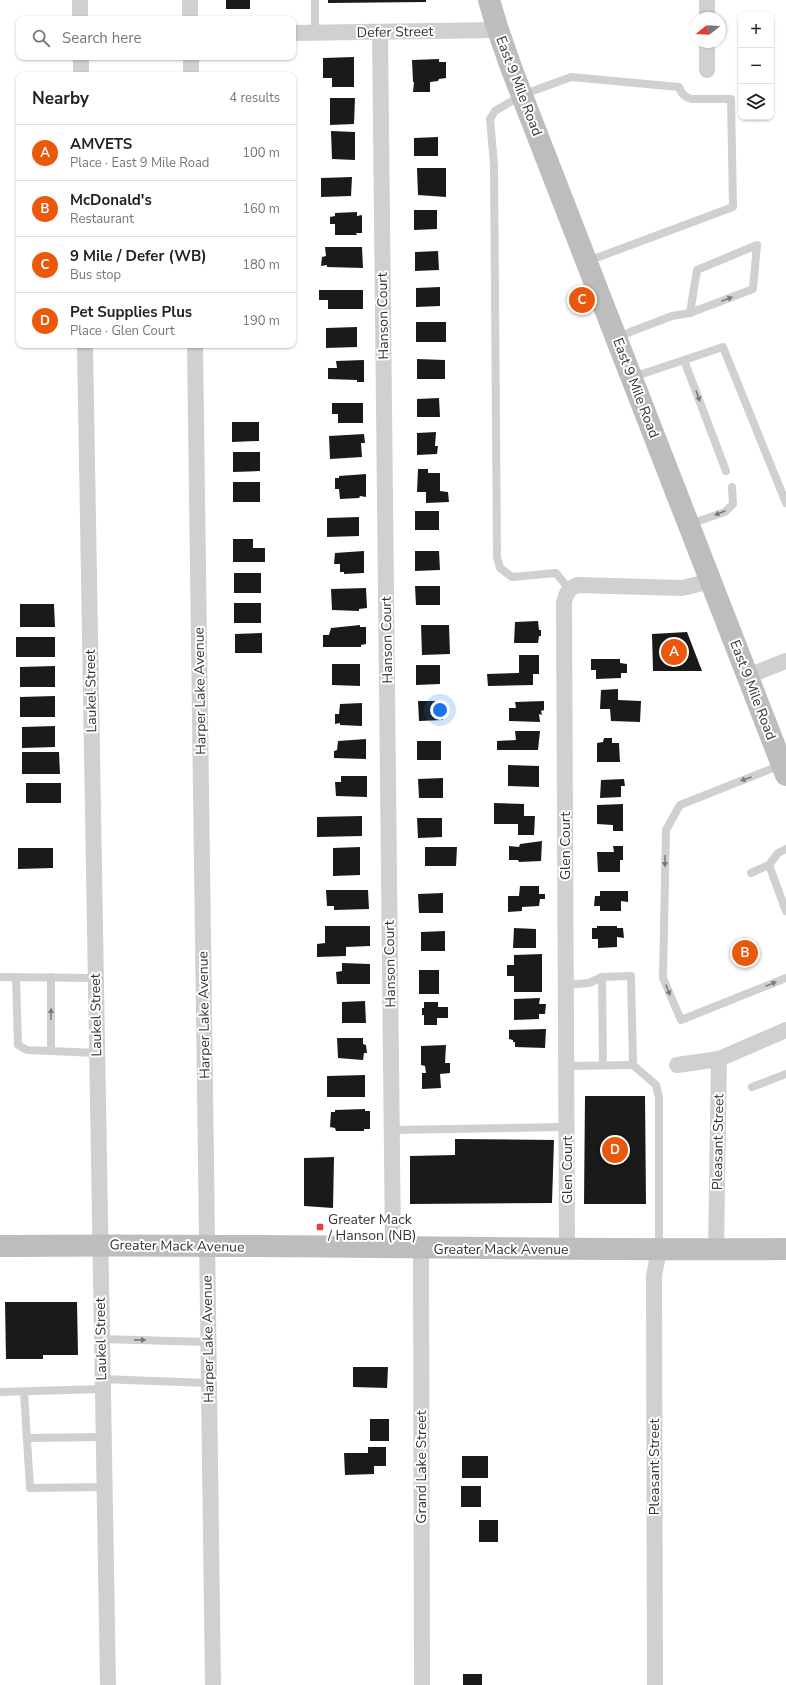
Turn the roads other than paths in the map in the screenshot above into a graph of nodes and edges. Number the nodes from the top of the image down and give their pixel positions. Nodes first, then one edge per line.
1 (80, 0) edge
2 (190, 0) edge
3 (315, 0) edge
4 (490, 0) edge
5 (707, 0) edge
6 (707, 12) edge
7 (80, 16) edge
8 (190, 16) edge
9 (498, 30) junction
10 (296, 32) edge
11 (315, 32) junction
12 (380, 32) junction
13 (707, 48) edge
14 (81, 60) edge
15 (191, 60) edge
16 (707, 70) dead end
17 (81, 72) edge
18 (191, 72) edge
19 (522, 94) junction
20 (587, 262) junction
21 (690, 313) junction
22 (616, 337) junction
23 (85, 348) edge
24 (195, 348) edge
25 (684, 360) junction
26 (632, 377) junction
27 (726, 471) dead end
28 (732, 487) dead end
29 (786, 504) edge
30 (689, 524) junction
31 (712, 581) junction
32 (570, 589) junction
33 (786, 661) edge
34 (748, 676) junction
35 (784, 770) edge
36 (786, 849) edge
37 (769, 865) junction
38 (750, 872) dead end
39 (786, 911) edge
40 (0, 977) edge
41 (16, 977) junction
42 (52, 977) junction
43 (602, 977) junction
44 (95, 978) junction
45 (786, 978) edge
46 (566, 985) junction
47 (786, 1030) edge
48 (51, 1051) junction
49 (97, 1053) junction
50 (719, 1059) junction
51 (603, 1065) junction
52 (634, 1065) junction
53 (566, 1066) junction
54 (677, 1066) dead end
55 (786, 1074) edge
56 (752, 1087) dead end
57 (566, 1127) junction
58 (392, 1130) junction
59 (100, 1245) junction
60 (0, 1246) edge
61 (207, 1246) junction
62 (393, 1248) junction
63 (421, 1248) junction
64 (567, 1249) junction
65 (786, 1249) edge
66 (660, 1250) junction
67 (716, 1250) junction
68 (101, 1339) junction
69 (208, 1342) junction
70 (208, 1383) junction
71 (102, 1384) junction
72 (0, 1392) edge
73 (24, 1392) junction
74 (103, 1437) junction
75 (27, 1438) junction
76 (104, 1486) junction
77 (108, 1685) edge
78 (213, 1685) edge
79 (422, 1685) edge
80 (655, 1685) edge

1 - 7 street
2 - 8 street
3 - 11 lane
4 - 9 main road, East 9 Mile Road
5 - 6 street
9 - 12 street, Defer Street
9 - 19 main road, East 9 Mile Road
10 - 11 street, Defer Street
11 - 12 street, Defer Street
12 - 58 street, Hanson Court
13 - 16 street
14 - 17 street
15 - 18 street
19 - 20 main road, East 9 Mile Road
19 - 20 lane
19 - 32 lane
20 - 22 main road, East 9 Mile Road
21 -> 21 lane
21 - 22 lane
22 - 26 main road, East 9 Mile Road
23 - 44 street, Laukel Street
24 - 61 street, Harper Lake Avenue
25 - 26 lane
25 -> 27 lane
25 - 29 lane
26 - 30 main road, East 9 Mile Road
28 -> 30 lane
30 - 31 main road, East 9 Mile Road
31 - 32 street
31 - 34 main road, East 9 Mile Road
32 - 46 street, Glen Court
33 - 34 street
34 - 35 main road, East 9 Mile Road
35 -> 45 lane
36 - 37 lane
37 - 38 lane
37 - 39 lane
40 - 41 lane
41 - 42 lane
41 - 48 lane
42 - 44 lane
48 -> 42 lane
43 - 46 lane
43 - 51 lane
43 - 52 lane
44 - 49 street, Laukel Street
46 - 53 street, Glen Court
47 - 50 street
48 - 49 lane
49 - 59 street, Laukel Street
50 - 54 street
50 - 67 street, Pleasant Street
51 - 52 lane
51 - 53 lane
52 - 66 lane
53 - 57 street, Glen Court
55 - 56 lane
57 - 58 lane
57 - 64 street, Glen Court
58 - 62 street, Hanson Court
59 - 60 main road, Greater Mack Avenue
59 - 61 main road, Greater Mack Avenue
59 - 68 street, Laukel Street
61 - 62 main road, Greater Mack Avenue
61 - 69 street, Harper Lake Avenue
62 - 63 main road, Greater Mack Avenue
63 - 64 main road, Greater Mack Avenue
63 - 79 street, Grand Lake Street
64 - 66 main road, Greater Mack Avenue
65 - 67 main road, Greater Mack Avenue
66 - 67 main road, Greater Mack Avenue
66 - 80 street, Pleasant Street
68 -> 69 lane
68 - 71 street, Laukel Street
69 - 70 street, Harper Lake Avenue
70 - 71 lane
70 - 78 street, Harper Lake Avenue
71 - 73 lane
71 - 74 street, Laukel Street
72 - 73 lane
73 - 75 lane
74 - 75 lane
74 - 76 street, Laukel Street
75 - 76 lane
76 - 77 street, Laukel Street

